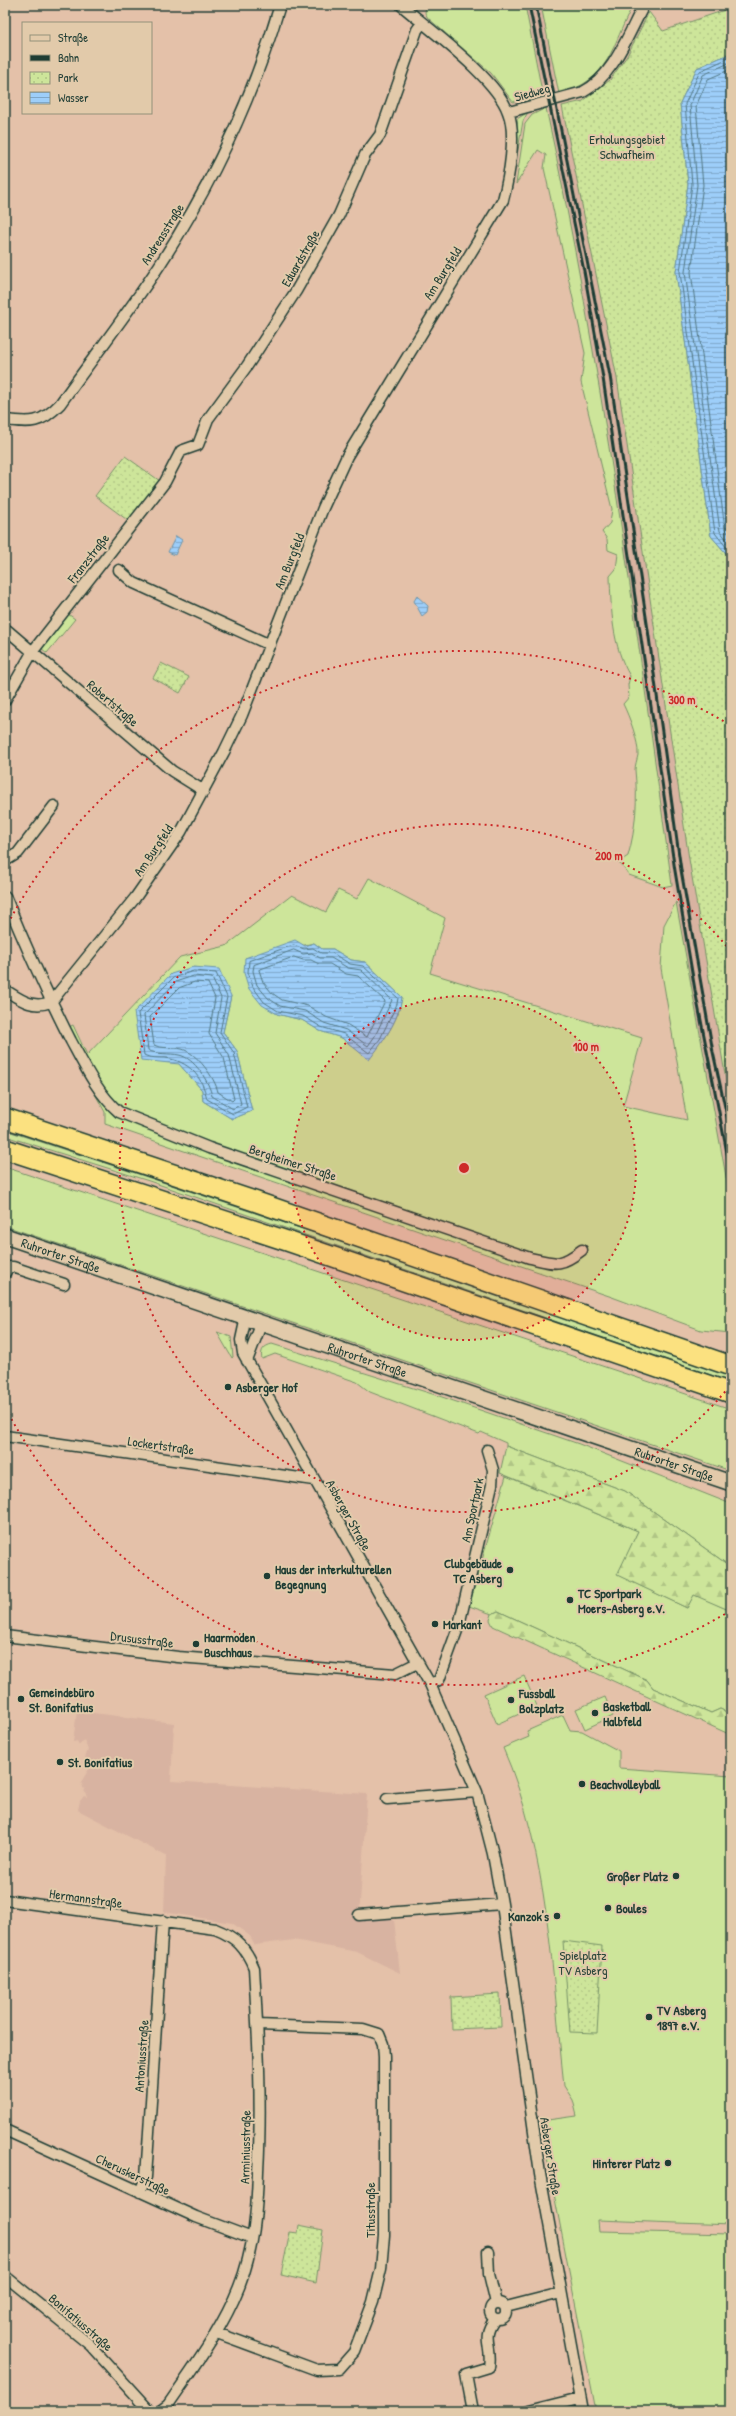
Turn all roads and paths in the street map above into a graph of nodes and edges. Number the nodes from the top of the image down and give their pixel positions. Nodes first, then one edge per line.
1 (280, 5) edge
2 (400, 5) edge
3 (644, 5) edge
4 (422, 23) junction
5 (509, 112) junction
6 (5, 420) edge
7 (165, 482) joint
8 (119, 570) dead end
9 (8, 630) dead end
10 (270, 645) junction
11 (33, 651) junction
12 (5, 700) edge
13 (204, 792) junction
14 (54, 806) dead end
15 (5, 861) edge
16 (5, 896) edge
17 (5, 990) edge
18 (51, 1002) junction
19 (5, 1118) edge
20 (5, 1149) edge
21 (5, 1236) edge
22 (582, 1250) dead end
23 (5, 1274) edge
24 (64, 1284) dead end
25 (246, 1317) junction
26 (262, 1322) junction
27 (247, 1361) junction
28 (731, 1366) edge
29 (731, 1393) edge
30 (5, 1436) edge
31 (487, 1450) dead end
32 (314, 1480) junction
33 (731, 1483) edge
34 (5, 1636) edge
35 (417, 1663) junction
36 (430, 1684) junction
37 (477, 1792) junction
38 (387, 1799) dead end
39 (5, 1900) edge
40 (502, 1904) junction
41 (359, 1915) dead end
42 (164, 1921) junction
43 (258, 2025) junction
44 (5, 2130) edge
45 (140, 2192) junction
46 (252, 2238) junction
47 (488, 2252) dead end
48 (5, 2276) edge
49 (561, 2293) junction
50 (496, 2303) junction
51 (506, 2307) junction
52 (495, 2319) junction
53 (217, 2333) junction
54 (580, 2398) junction
55 (150, 2411) edge
56 (160, 2411) edge
57 (473, 2411) edge
58 (528, 2411) edge
59 (583, 2411) edge

1 - 6 street, Andreasstraße
2 - 4 street, Siedweg
3 - 5 street, Siedweg
4 - 5 street, Siedweg
4 - 7 street, Eduardstraße
5 - 10 street, Am Burgfeld
7 - 11 street, Franzstraße
8 - 10 street
9 - 11 street, Robertstraße
10 - 13 street, Am Burgfeld
11 - 12 street
11 - 13 street, Robertstraße
13 - 18 street, Am Burgfeld
14 - 15 street
16 - 18 street, Bergheimer Straße
17 - 18 street
18 - 22 street, Bergheimer Straße
19 - 28 highway
20 - 29 highway
21 - 25 main road, Ruhrorter Straße
23 - 24 street
25 - 26 main road, Ruhrorter Straße
25 - 27 street, Asberger Straße
26 - 27 street
26 - 33 main road, Ruhrorter Straße
27 - 32 street, Asberger Straße
30 - 32 street, Lockertstraße
31 - 36 street, Am Sportpark
32 - 35 street, Asberger Straße
34 - 35 street, Drususstraße
35 - 36 street, Asberger Straße
36 - 37 street, Asberger Straße
37 - 38 street
37 - 40 street, Asberger Straße
39 - 42 street, Hermannstraße
40 - 41 street
40 - 49 street, Asberger Straße
42 - 43 street, Arminiusstraße
42 - 45 street, Antoniusstraße
43 - 46 street, Arminiusstraße
43 - 53 street, Titusstraße
44 - 45 street, Cheruskerstraße
45 - 46 street, Cheruskerstraße
46 - 53 street, Arminiusstraße
47 - 50 street
48 - 55 street, Bonifatiusstraße
49 - 51 street
49 - 54 street, Asberger Straße
50 - 51 street
50 - 52 street
51 - 52 street
52 - 57 street
53 - 56 street, Arminiusstraße
54 - 58 street
54 - 59 street, Asberger Straße

